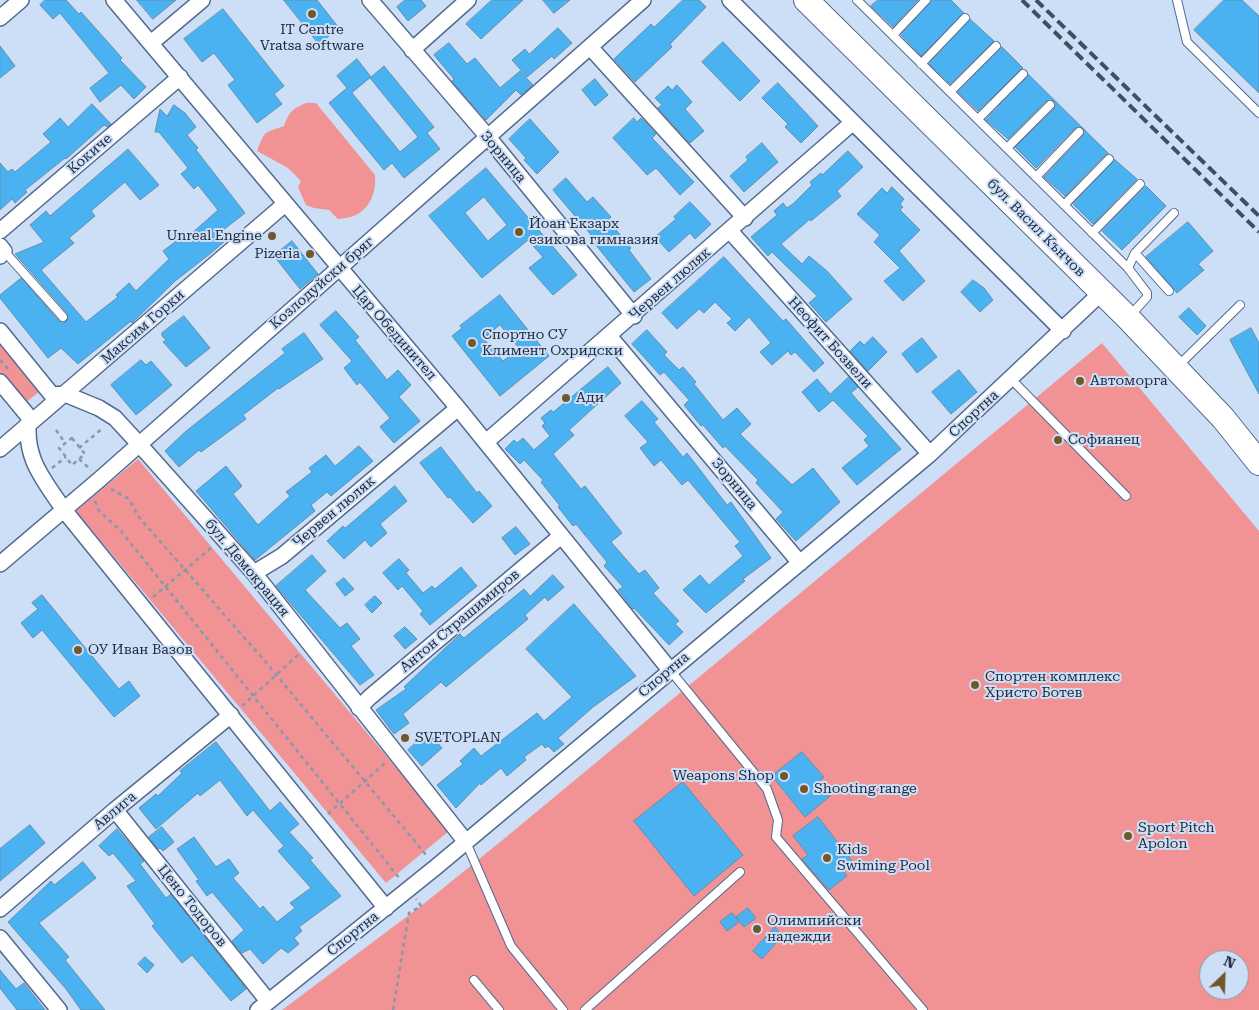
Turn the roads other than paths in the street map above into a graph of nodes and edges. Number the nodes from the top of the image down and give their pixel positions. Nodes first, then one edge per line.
1 (21, 0) edge
2 (114, 0) edge
3 (202, 0) edge
4 (370, 0) edge
5 (468, 0) edge
6 (643, 0) edge
7 (730, 0) edge
8 (806, 0) edge
9 (857, 0) edge
10 (871, 0) edge
11 (926, 0) edge
12 (1177, 0) edge
13 (864, 7) junction
14 (0, 18) edge
15 (965, 18) dead end
16 (892, 35) junction
17 (151, 42) junction
18 (996, 46) dead end
19 (590, 47) junction
20 (412, 50) junction
21 (921, 64) junction
22 (1023, 74) dead end
23 (180, 77) junction
24 (950, 92) junction
25 (1050, 104) dead end
26 (1259, 113) edge
27 (978, 120) junction
28 (852, 123) junction
29 (1079, 132) dead end
30 (488, 137) junction
31 (1007, 148) junction
32 (1109, 159) dead end
33 (1036, 177) junction
34 (1140, 184) dead end
35 (285, 204) junction
36 (1064, 205) junction
37 (1174, 213) dead end
38 (745, 218) junction
39 (0, 231) edge
40 (730, 231) junction
41 (1092, 233) junction
42 (2, 251) edge
43 (1135, 253) junction
44 (339, 268) junction
45 (1128, 268) junction
46 (1169, 291) dead end
47 (1101, 293) junction
48 (1240, 305) dead end
49 (634, 316) junction
50 (64, 317) dead end
51 (1128, 318) junction
52 (0, 331) edge
53 (1062, 331) junction
54 (610, 337) junction
55 (1176, 369) junction
56 (1011, 379) junction
57 (0, 382) edge
58 (65, 394) junction
59 (458, 408) junction
60 (27, 426) junction
61 (486, 442) junction
62 (139, 444) junction
63 (0, 449) edge
64 (930, 454) junction
65 (1259, 463) edge
66 (1126, 496) dead end
67 (64, 510) junction
68 (562, 536) junction
69 (800, 563) junction
70 (0, 564) edge
71 (254, 573) junction
72 (670, 670) junction
73 (360, 708) junction
74 (231, 715) junction
75 (115, 810) junction
76 (466, 842) junction
77 (740, 872) dead end
78 (386, 908) junction
79 (0, 909) edge
80 (0, 938) edge
81 (474, 980) dead end
82 (263, 1006) edge
83 (60, 1010) edge
84 (499, 1010) edge
85 (564, 1010) edge
86 (585, 1010) edge
87 (923, 1010) edge

1 - 14 street
2 - 17 street, Цар Обединител
3 - 17 street
4 - 20 street, Зорница
5 - 20 street
6 - 19 street, Козлодуйски бряг
7 - 28 street
8 - 47 main road, бул. Васил Кънчов
9 - 13 lane
10 - 13 lane
11 - 16 lane
12 - 26 lane
13 - 16 lane
15 - 21 lane
16 - 21 lane
17 - 23 street, Цар Обединител
18 - 24 lane
19 - 30 street, Козлодуйски бряг
19 - 38 street
20 - 30 street, Зорница
21 - 24 lane
22 - 27 lane
23 - 35 street, Цар Обединител
23 - 39 street, Кокиче
24 - 27 lane
25 - 31 lane
27 - 31 lane
28 - 38 street, Червен люляк
28 - 53 street
29 - 33 lane
30 - 44 street, Козлодуйски бряг
30 - 49 street, Зорница
31 - 33 lane
32 - 36 lane
33 - 36 lane
34 - 41 lane
35 - 44 street, Цар Обединител
35 - 58 street, Максим Горки
36 - 41 lane
37 - 43 lane
38 - 40 street, Червен люляк
40 - 49 street, Червен люляк
40 - 64 street, Неофит Бозвели
41 - 45 lane
42 - 50 lane
43 - 45 lane
43 - 46 lane
44 - 59 street, Цар Обединител
44 - 62 street, Козлодуйски бряг
45 - 51 lane
47 - 51 main road, бул. Васил Кънчов
47 - 53 street, Спортна
48 - 55 lane
49 - 54 street, Червен люляк
51 - 55 main road, бул. Васил Кънчов
52 - 58 street, бул. Демокрация
53 - 56 street, Спортна
54 - 61 street, Червен люляк
54 - 69 street, Зорница
55 - 65 main road, бул. Васил Кънчов
56 - 64 street, Спортна
56 - 66 lane
57 - 60 street
58 - 60 street, Максим Горки
58 - 62 street, бул. Демокрация
59 - 61 street, Цар Обединител
59 - 71 street, Червен люляк
60 - 63 street, Максим Горки
60 - 67 street
61 - 68 street, Цар Обединител
62 - 67 street, Козлодуйски бряг
62 - 71 street, бул. Демокрация
64 - 69 street, Спортна
67 - 70 street, Козлодуйски бряг
67 - 74 street
68 - 72 street, Цар Обединител
68 - 73 street, Антон Страшимиров
69 - 72 street, Спортна
71 - 73 street, бул. Демокрация
72 - 76 street, Спортна
72 - 87 lane
73 - 76 street, бул. Демокрация
74 - 75 street, Авлига
74 - 78 street
75 - 79 street, Авлига
75 - 82 street, Цено Тодоров
76 - 78 street, Спортна
76 - 85 lane
77 - 86 lane
78 - 82 street, Спортна
80 - 83 street
81 - 84 lane

